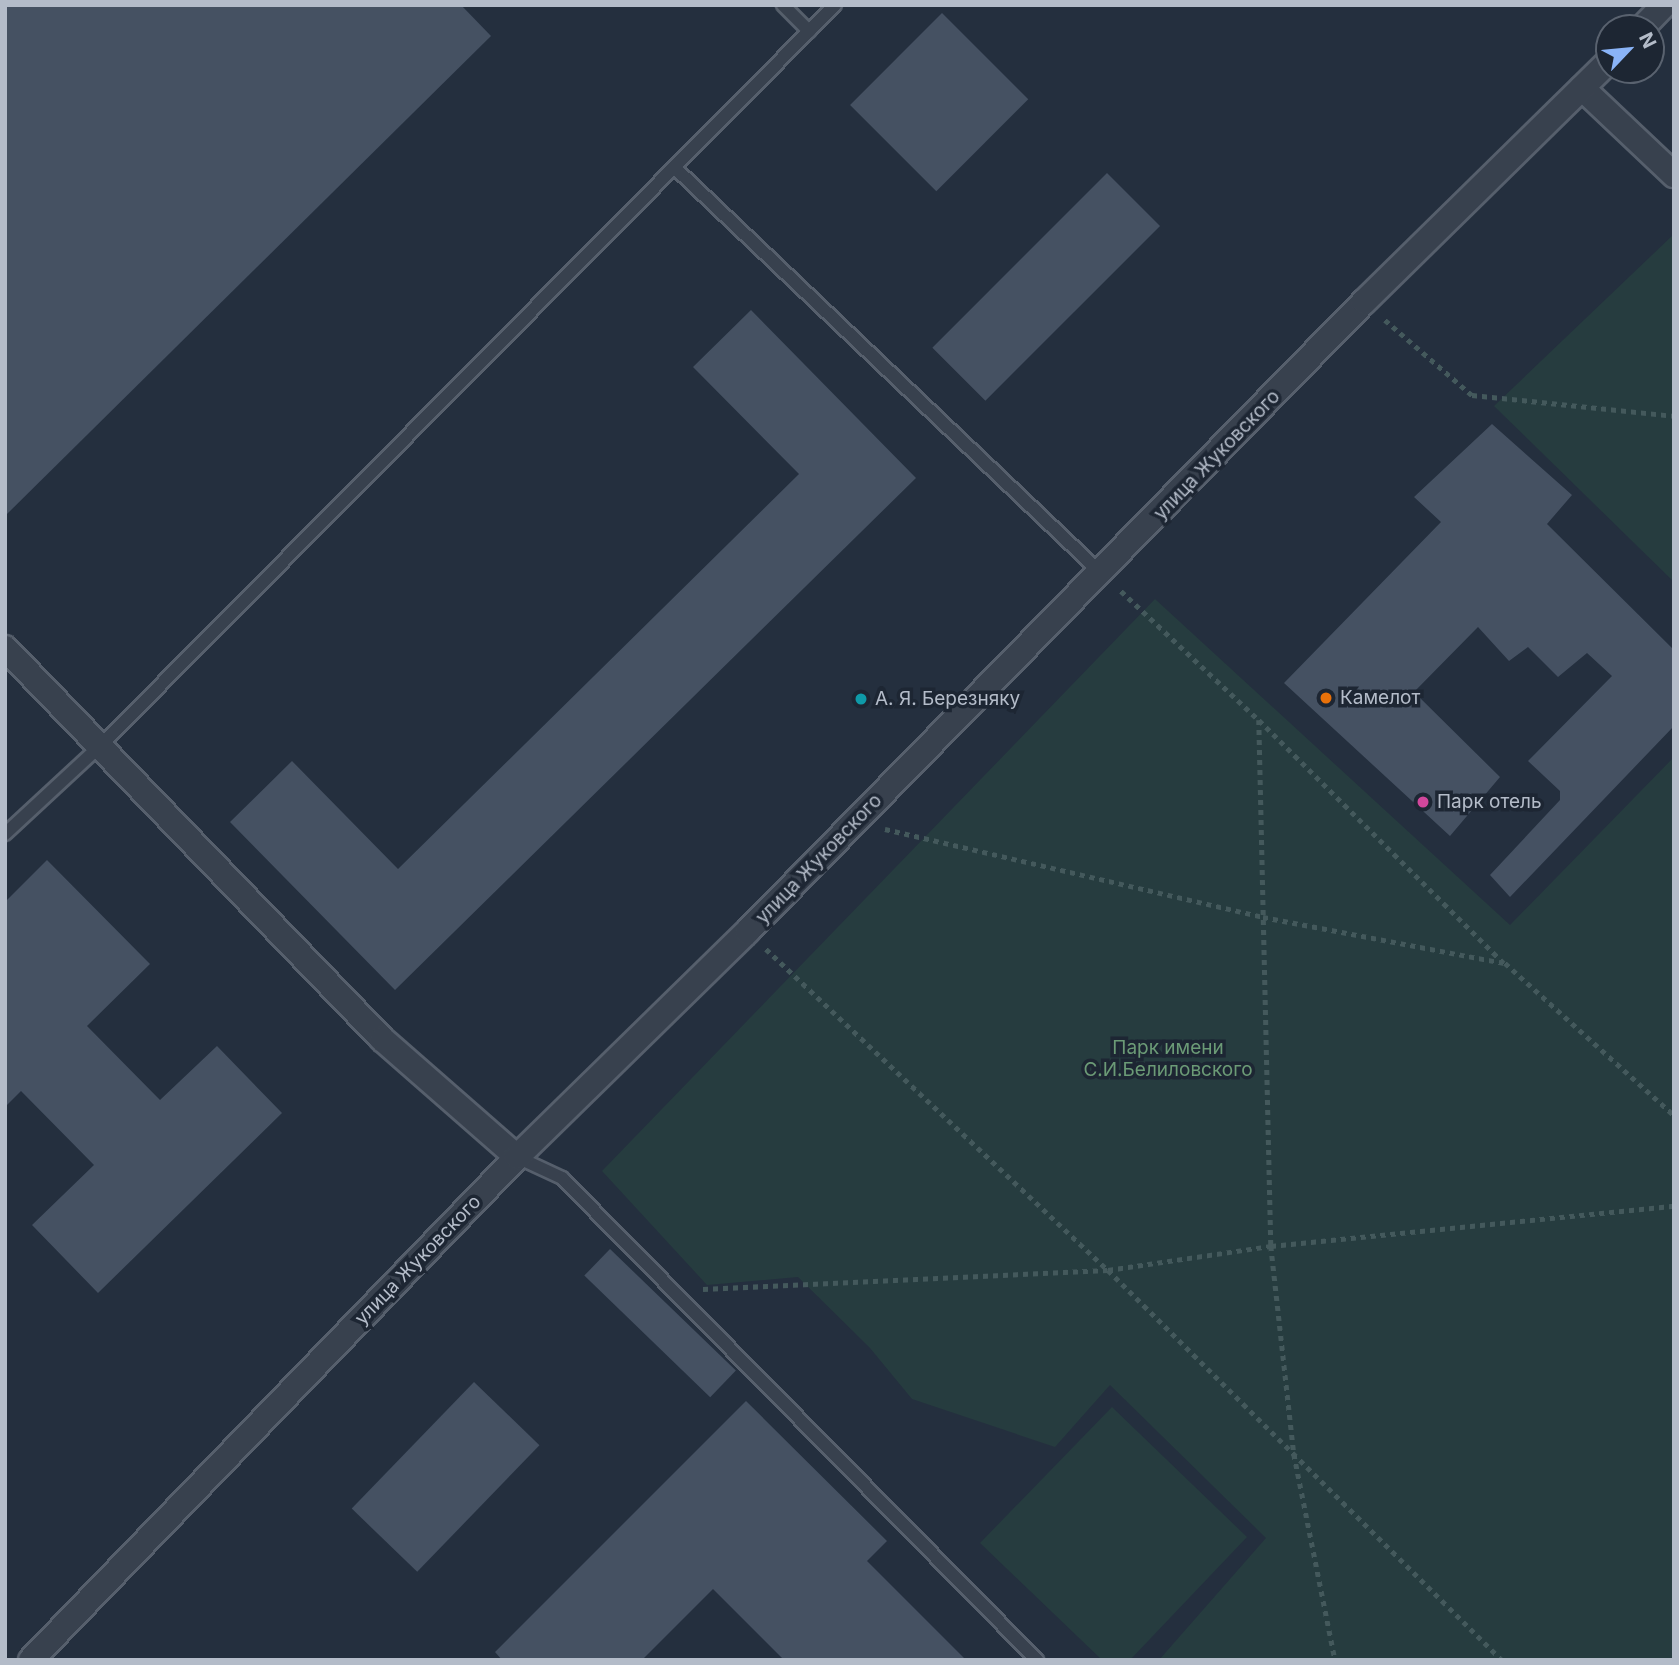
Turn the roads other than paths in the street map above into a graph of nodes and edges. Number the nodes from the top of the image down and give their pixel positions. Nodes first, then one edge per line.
1 (783, 5) edge
2 (835, 5) edge
3 (809, 31) junction
4 (1595, 75) edge
5 (1582, 88) junction
6 (674, 167) junction
7 (1674, 176) edge
8 (1102, 574) junction
9 (5, 648) edge
10 (101, 745) junction
11 (5, 834) edge
12 (517, 1157) junction
13 (31, 1660) edge
14 (1037, 1660) edge

1 - 3 lane
2 - 3 lane
3 - 6 lane
4 - 5 street, улица Жуковского
5 - 7 street
5 - 8 street, улица Жуковского
6 - 8 lane
6 - 10 lane
8 - 12 street, улица Жуковского
9 - 10 street
10 - 11 lane
10 - 12 street
12 - 13 street, улица Жуковского
12 - 14 lane

